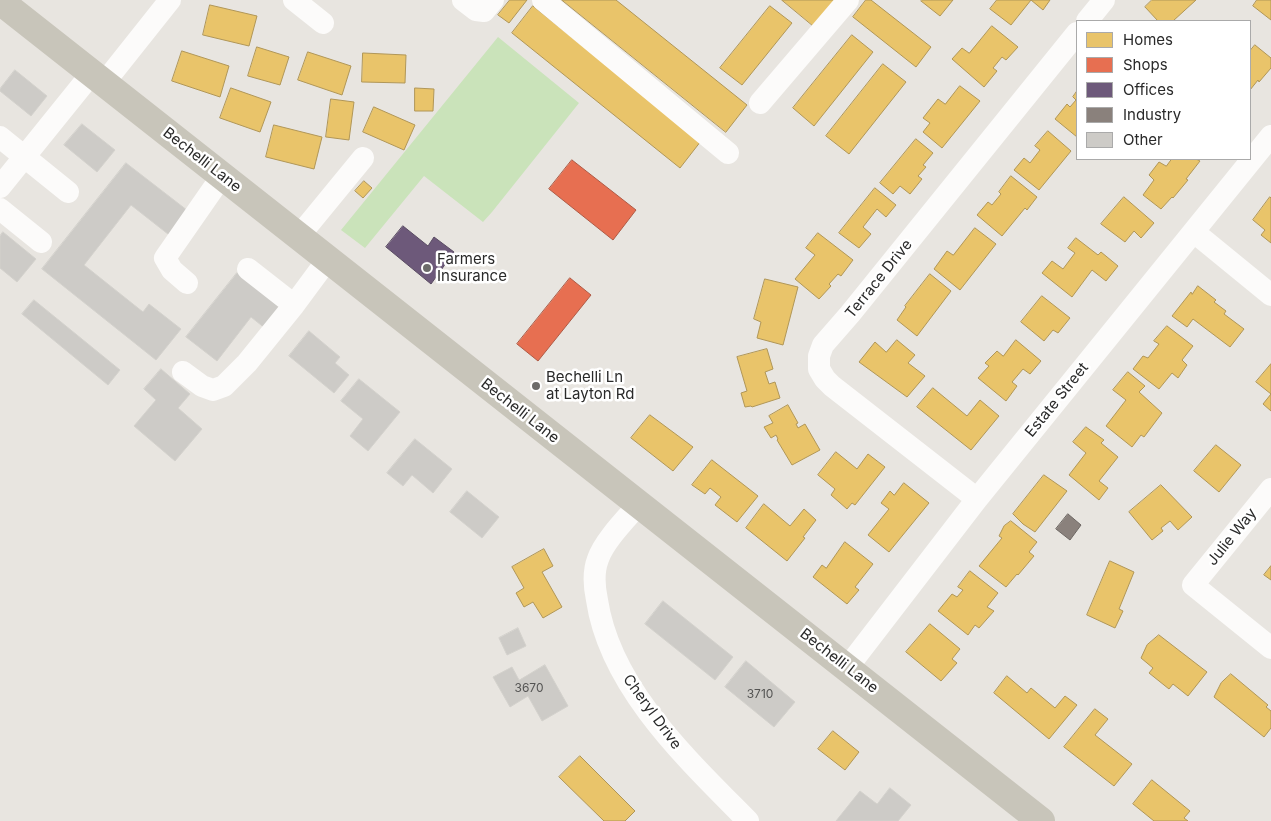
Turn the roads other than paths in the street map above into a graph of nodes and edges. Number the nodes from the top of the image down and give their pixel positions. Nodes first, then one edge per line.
1 (0, 0) edge
2 (170, 0) edge
3 (294, 0) edge
4 (463, 0) edge
5 (493, 0) edge
6 (543, 0) edge
7 (848, 0) edge
8 (1104, 0) edge
9 (1088, 20) edge
10 (323, 23) dead end
11 (1076, 34) edge
12 (98, 78) junction
13 (760, 103) dead end
14 (1271, 136) edge
15 (0, 137) edge
16 (728, 153) dead end
17 (24, 156) junction
18 (363, 158) dead end
19 (222, 176) junction
20 (0, 187) edge
21 (68, 192) dead end
22 (0, 209) edge
23 (1194, 232) junction
24 (299, 236) junction
25 (41, 242) dead end
26 (328, 259) junction
27 (248, 269) dead end
28 (187, 283) dead end
29 (1271, 295) edge
30 (294, 305) junction
31 (183, 372) dead end
32 (1271, 489) edge
33 (977, 499) junction
34 (639, 504) junction
35 (1271, 648) edge
36 (847, 668) junction
37 (748, 821) edge
38 (1041, 821) edge

1 - 12 main road, Bechelli Lane
2 - 12 street
3 - 10 street
4 - 5 street
6 - 16 street
7 - 13 street
8 - 9 street
11 - 33 street, Terrace Drive
12 - 17 street
12 - 19 main road, Bechelli Lane
14 - 23 street, Estate Street
15 - 17 street
17 - 20 street
17 - 21 street
18 - 24 street
19 - 24 main road, Bechelli Lane
19 - 28 street
22 - 25 street
23 - 29 street
23 - 33 street, Estate Street
24 - 26 main road, Bechelli Lane
26 - 30 street
26 - 34 main road, Bechelli Lane
27 - 30 street
30 - 31 street
32 - 35 street, Julie Way
33 - 36 street, Estate Street
34 - 36 main road, Bechelli Lane
34 - 37 street, Cheryl Drive
36 - 38 main road, Bechelli Lane

